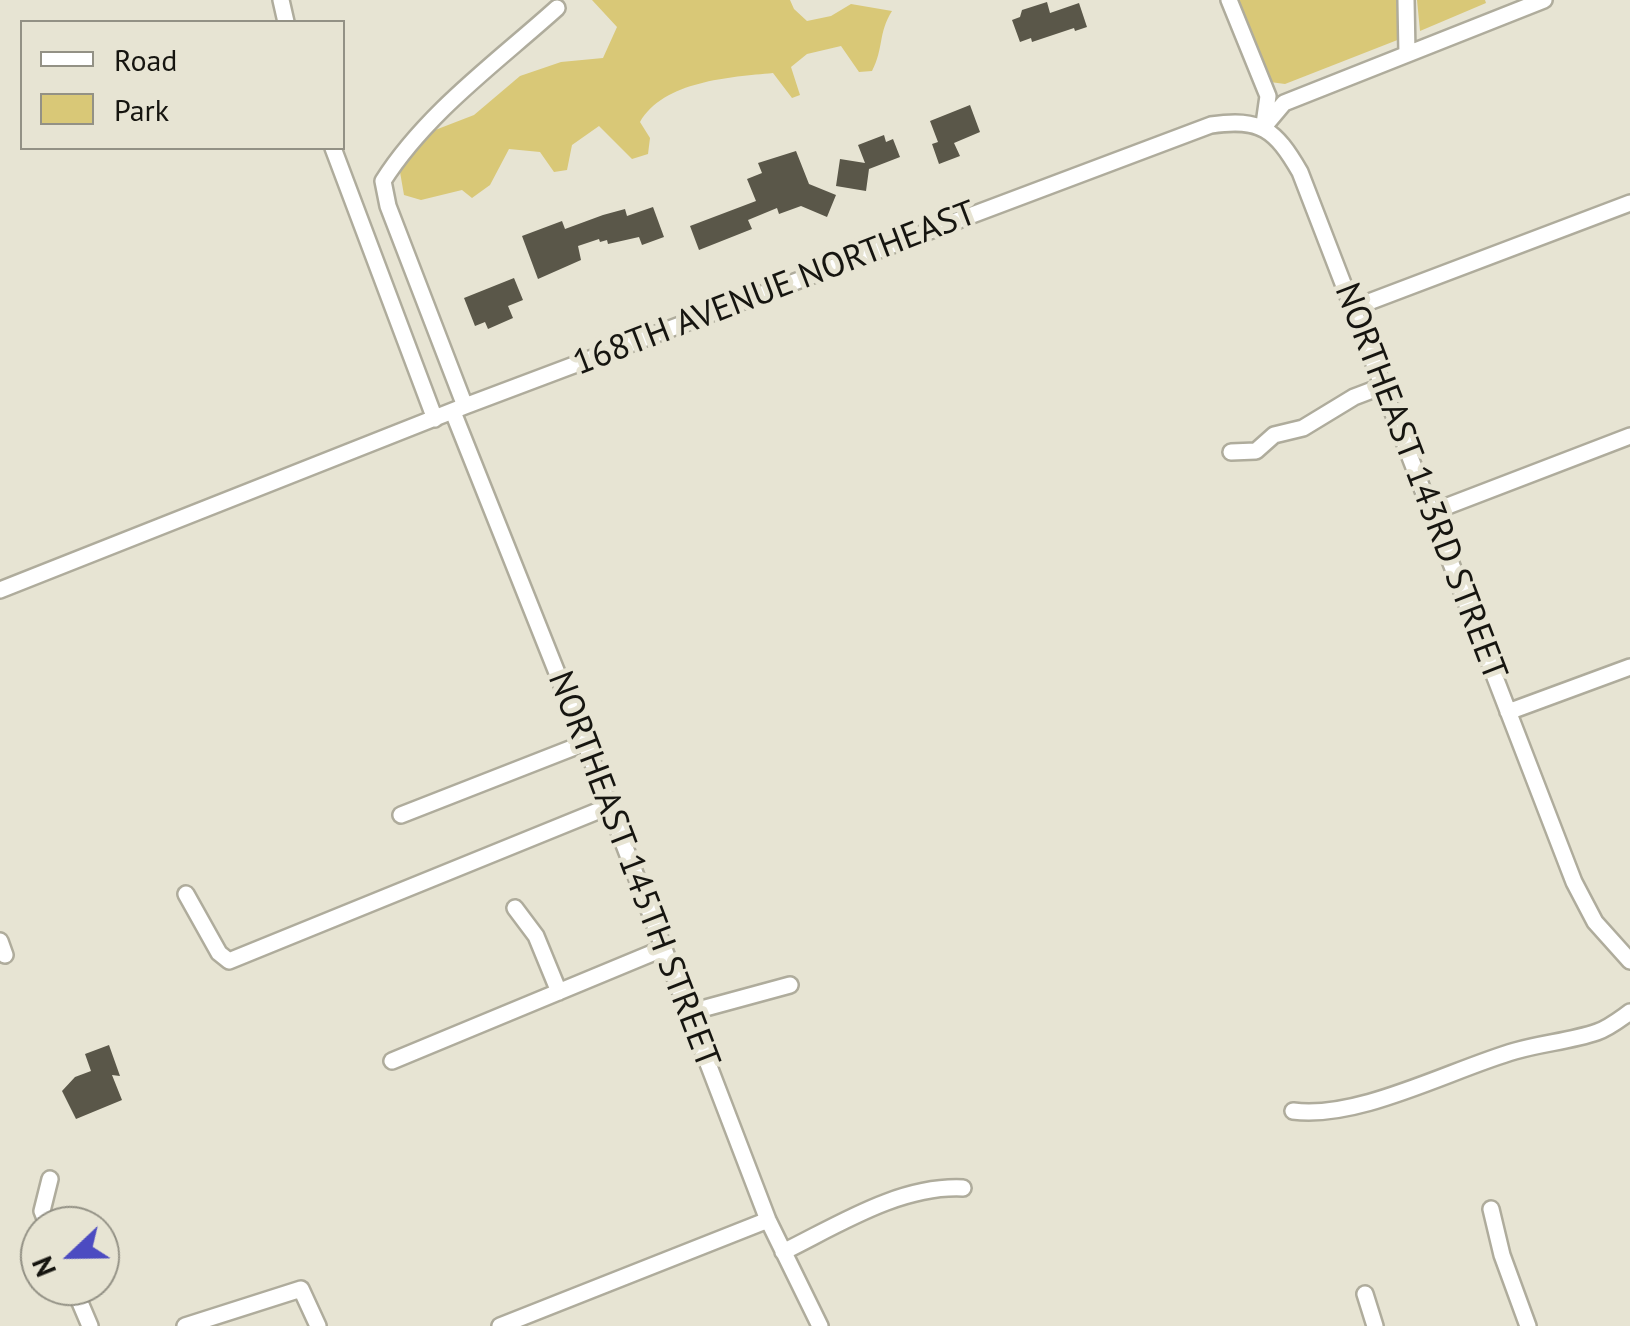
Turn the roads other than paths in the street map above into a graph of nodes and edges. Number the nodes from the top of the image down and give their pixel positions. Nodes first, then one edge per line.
1 (1229, 0) edge
2 (1406, 0) edge
3 (1544, 0) edge
4 (556, 8) dead end
5 (1407, 54) junction
6 (1263, 128) junction
7 (334, 150) edge
8 (1630, 203) edge
9 (1353, 308) junction
10 (1384, 386) junction
11 (459, 409) junction
12 (435, 419) junction
13 (1630, 436) edge
14 (1231, 452) dead end
15 (1432, 512) junction
16 (0, 590) edge
17 (1630, 667) edge
18 (1508, 712) junction
19 (585, 743) junction
20 (610, 806) junction
21 (401, 814) dead end
22 (186, 894) dead end
23 (515, 908) dead end
24 (662, 948) junction
25 (1630, 961) edge
26 (790, 985) dead end
27 (559, 992) junction
28 (1630, 1012) edge
29 (688, 1013) junction
30 (392, 1062) dead end
31 (1294, 1110) dead end
32 (50, 1179) dead end
33 (964, 1188) dead end
34 (43, 1206) edge
35 (1491, 1208) dead end
36 (768, 1220) junction
37 (784, 1252) junction
38 (1365, 1294) dead end
39 (185, 1326) edge
40 (318, 1326) edge
41 (500, 1326) edge
42 (820, 1326) edge
43 (1375, 1326) edge
44 (1528, 1326) edge

1 - 6 street
2 - 5 street
3 - 5 street
4 - 11 street, NORTHEAST 145TH STREET
5 - 6 street
6 - 9 street, NORTHEAST 143RD STREET
6 - 11 street, 168TH AVENUE NORTHEAST
7 - 12 street
8 - 9 street
9 - 10 street, NORTHEAST 143RD STREET
10 - 14 street
10 - 15 street, NORTHEAST 143RD STREET
11 - 12 street, 168TH AVENUE NORTHEAST
11 - 19 street, NORTHEAST 145TH STREET
12 - 16 street, 168TH AVENUE NORTHEAST
13 - 15 street
15 - 18 street, NORTHEAST 143RD STREET
17 - 18 street
18 - 25 street, NORTHEAST 143RD STREET
19 - 20 street, NORTHEAST 145TH STREET
19 - 21 street
20 - 22 street
20 - 24 street, NORTHEAST 145TH STREET
23 - 27 street
24 - 27 street
24 - 29 street, NORTHEAST 145TH STREET
26 - 29 street
27 - 30 street
28 - 31 street
29 - 36 street, NORTHEAST 145TH STREET
32 - 34 street
33 - 37 street
35 - 44 street
36 - 37 street, NORTHEAST 145TH STREET
36 - 41 street
37 - 42 street, NORTHEAST 145TH STREET
38 - 43 street
39 - 40 street

